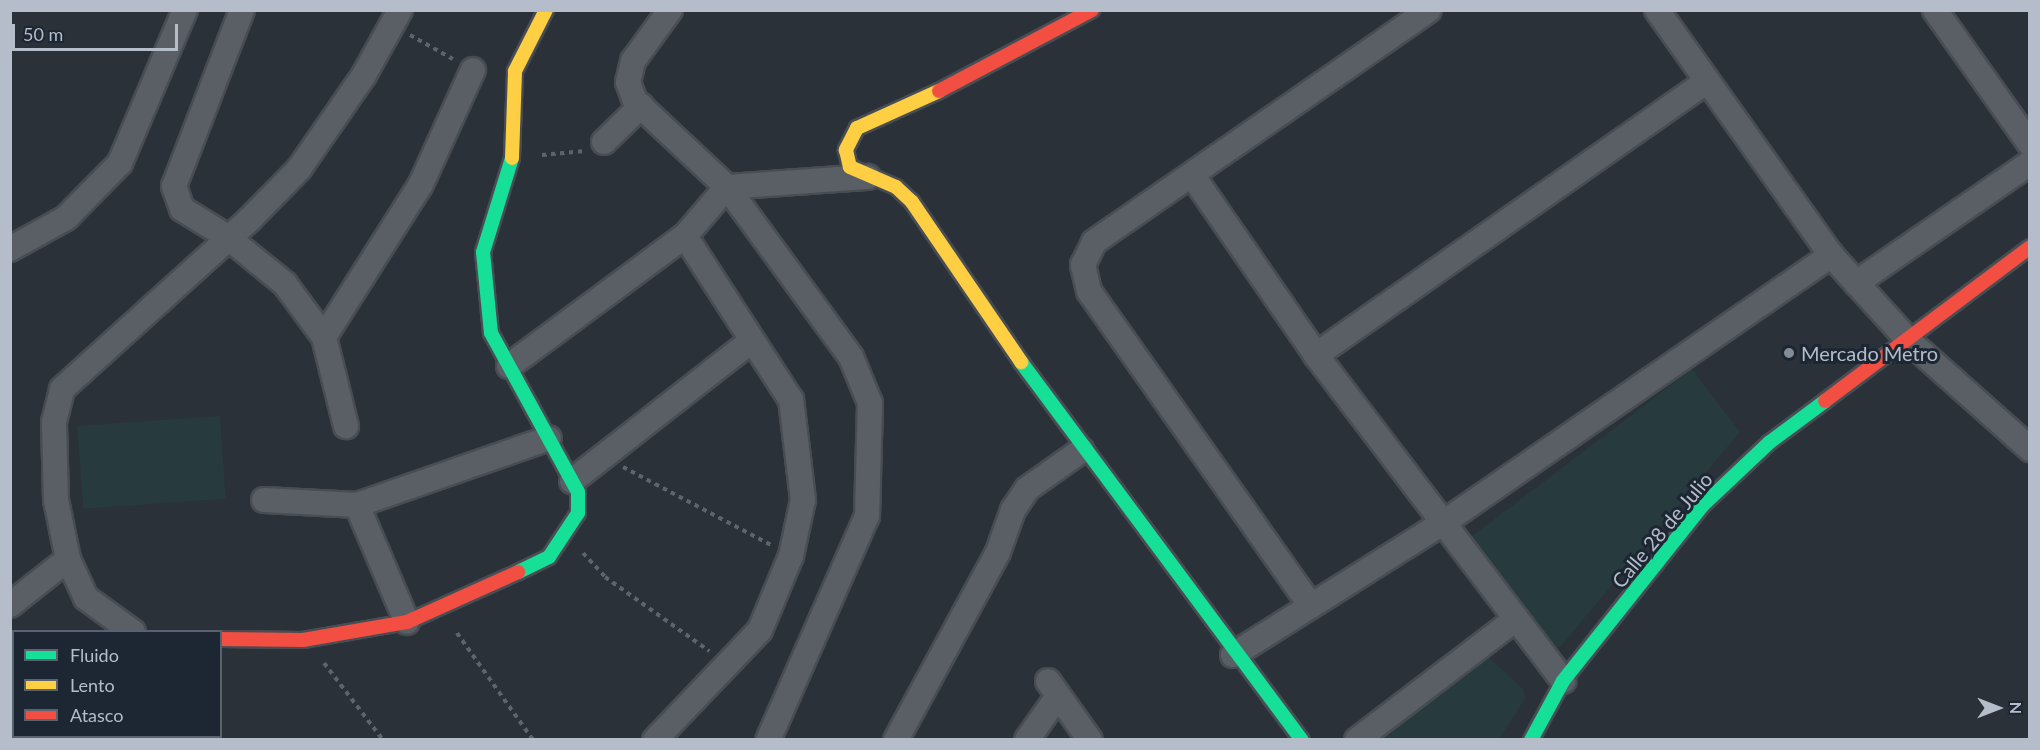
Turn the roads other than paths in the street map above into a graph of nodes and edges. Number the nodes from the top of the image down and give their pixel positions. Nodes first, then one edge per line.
1 (185, 10) edge
2 (243, 10) edge
3 (546, 10) edge
4 (670, 10) edge
5 (1092, 10) edge
6 (1429, 10) edge
7 (1657, 10) edge
8 (1935, 10) edge
9 (396, 18) edge
10 (473, 70) road end
11 (1704, 83) junction
12 (641, 106) junction
13 (604, 142) road end
14 (2030, 144) edge
15 (2030, 162) edge
16 (1192, 175) junction
17 (868, 177) junction
18 (727, 187) junction
19 (226, 236) junction
20 (685, 236) junction
21 (2030, 246) edge
22 (10, 249) edge
23 (1831, 255) junction
24 (1856, 283) junction
25 (324, 338) junction
26 (751, 341) junction
27 (1910, 342) junction
28 (1316, 355) junction
29 (509, 366) junction
30 (346, 426) dead end
31 (549, 438) junction
32 (2030, 449) edge
33 (1082, 450) junction
34 (572, 481) junction
35 (264, 500) dead end
36 (357, 505) junction
37 (1443, 523) junction
38 (68, 559) junction
39 (10, 605) edge
40 (1311, 606) junction
41 (1516, 619) junction
42 (407, 622) junction
43 (130, 630) edge
44 (222, 639) edge
45 (1233, 655) junction
46 (1563, 681) junction
47 (655, 740) edge
48 (768, 740) edge
49 (896, 740) edge
50 (1027, 740) edge
51 (1090, 740) edge
52 (1302, 740) edge
53 (1357, 740) edge
54 (1530, 740) edge

1 - 22 street
2 - 19 street
3 - 29 street
4 - 12 street
5 - 17 street
6 - 16 street
7 - 11 street
8 - 14 street
9 - 19 street
10 - 25 street
11 - 23 street
11 - 28 street
12 - 13 street
12 - 18 street
15 - 24 street
16 - 28 street
16 - 40 street
17 - 18 street
17 - 33 street
18 - 20 street
18 - 48 street
19 - 25 street
19 - 38 street
20 - 26 street
20 - 29 street
21 - 27 street, Calle 28 de Julio
23 - 24 street
23 - 37 street
24 - 27 street
25 - 30 street
26 - 34 street
26 - 47 street
27 - 32 street
27 - 46 street, Calle 28 de Julio
28 - 37 street
29 - 31 street
31 - 34 street
31 - 36 street
33 - 45 street
33 - 49 street
34 - 42 street
35 - 36 street
36 - 42 street
37 - 40 street
37 - 41 street
38 - 39 street
38 - 43 street
40 - 45 street
41 - 46 street
41 - 53 street
42 - 44 street
45 - 52 street
46 - 54 street, Calle 28 de Julio
50 - 51 street

